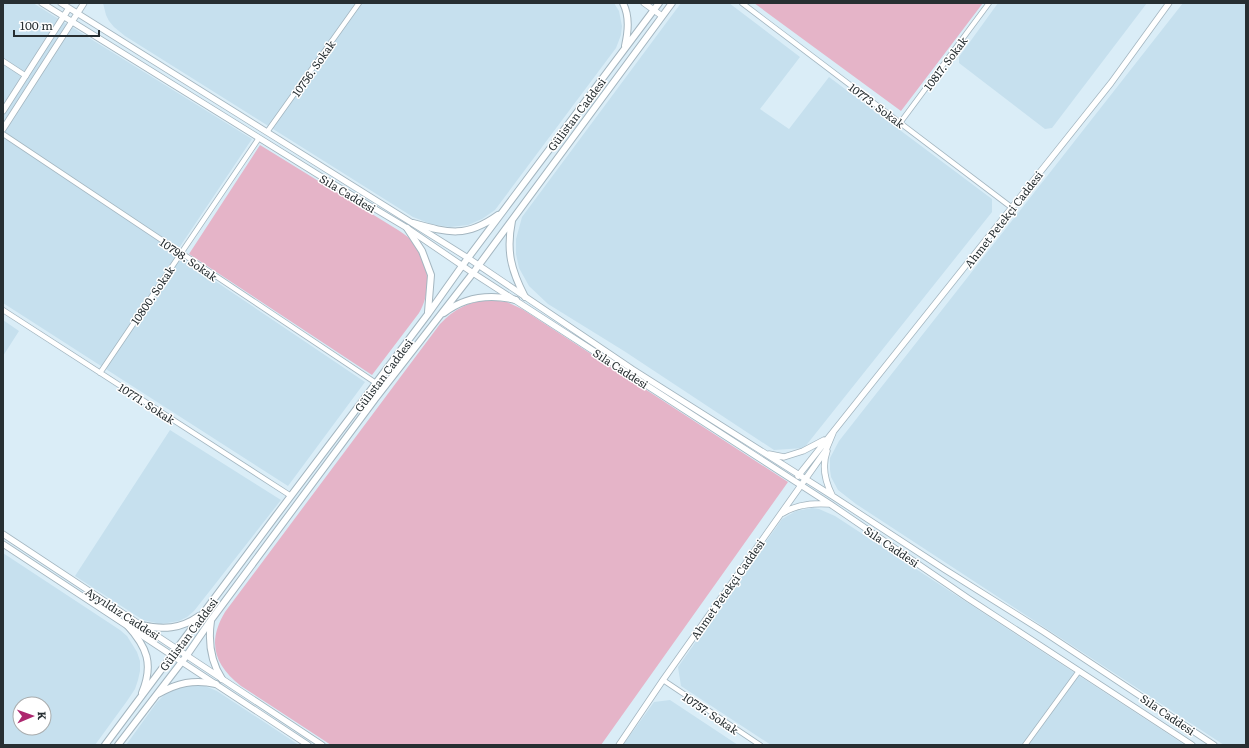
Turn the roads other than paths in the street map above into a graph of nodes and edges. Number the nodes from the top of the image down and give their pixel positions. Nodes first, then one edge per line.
1 (42, 3) edge
2 (61, 3) edge
3 (84, 3) edge
4 (359, 3) edge
5 (623, 3) edge
6 (644, 3) edge
7 (672, 3) edge
8 (742, 3) edge
9 (989, 3) edge
10 (1169, 3) edge
11 (657, 5) edge
12 (69, 8) junction
13 (78, 13) junction
14 (664, 13) junction
15 (63, 16) junction
16 (72, 22) junction
17 (625, 48) junction
18 (3, 61) edge
19 (26, 76) junction
20 (3, 111) edge
21 (900, 123) junction
22 (3, 129) edge
23 (267, 132) junction
24 (3, 134) edge
25 (259, 138) junction
26 (1011, 208) junction
27 (503, 212) junction
28 (513, 219) junction
29 (413, 223) junction
30 (407, 228) junction
31 (181, 253) junction
32 (468, 258) junction
33 (478, 265) junction
34 (462, 266) junction
35 (473, 273) junction
36 (525, 296) junction
37 (516, 300) junction
38 (3, 310) edge
39 (428, 314) junction
40 (438, 317) junction
41 (100, 372) junction
42 (376, 383) junction
43 (828, 440) junction
44 (766, 454) junction
45 (799, 474) junction
46 (805, 479) junction
47 (794, 481) junction
48 (801, 485) junction
49 (291, 496) junction
50 (834, 496) junction
51 (830, 504) junction
52 (780, 515) junction
53 (3, 534) edge
54 (3, 544) edge
55 (204, 613) junction
56 (211, 620) junction
57 (127, 625) junction
58 (141, 625) junction
59 (178, 649) junction
60 (172, 655) junction
61 (187, 655) junction
62 (182, 662) junction
63 (1079, 671) junction
64 (222, 679) junction
65 (663, 680) junction
66 (216, 684) junction
67 (155, 696) junction
68 (140, 699) junction
69 (105, 745) edge
70 (118, 745) edge
71 (308, 745) edge
72 (322, 745) edge
73 (619, 745) edge
74 (760, 745) edge
75 (1025, 745) edge
76 (1192, 745) edge
77 (1214, 745) edge

1 - 15 street, Sıla Caddesi
2 - 12 street, Sıla Caddesi
3 - 13 street
4 - 23 street, 10756. Sokak
5 - 17 main road
6 - 11 street
7 - 14 main road, Gülistan Caddesi
8 - 21 street, 10773. Sokak
9 - 21 street, 10817. Sokak
10 - 26 street, Ahmet Petekçi Caddesi
11 - 14 street
11 - 17 main road, Gülistan Caddesi
12 - 13 street, Sıla Caddesi
12 - 15 street
13 - 16 street
13 - 23 street, Sıla Caddesi
14 - 28 main road, Gülistan Caddesi
15 - 16 street, Sıla Caddesi
15 - 19 street
16 - 22 street
16 - 25 street, Sıla Caddesi
17 - 27 main road, Gülistan Caddesi
18 - 19 street
19 - 20 street
21 - 26 street, 10773. Sokak
23 - 29 street, Sıla Caddesi
24 - 31 street, 10798. Sokak
25 - 30 street, Sıla Caddesi
25 - 31 street, 10800. Sokak
26 - 43 street, Ahmet Petekçi Caddesi
27 - 29 main road
27 - 32 main road, Gülistan Caddesi
28 - 33 main road, Gülistan Caddesi
28 - 36 main road
29 - 32 street, Sıla Caddesi
30 - 34 street, Sıla Caddesi
30 - 39 main road
31 - 41 street, 10800. Sokak
31 - 42 street, 10798. Sokak
32 - 33 street, Sıla Caddesi
32 - 34 main road, Gülistan Caddesi
33 - 35 main road, Gülistan Caddesi
33 - 36 street, Sıla Caddesi
34 - 35 street, Sıla Caddesi
34 - 39 main road, Gülistan Caddesi
35 - 37 street, Sıla Caddesi
35 - 40 main road, Gülistan Caddesi
36 - 44 street, Sıla Caddesi
37 - 40 main road
37 - 47 street, Sıla Caddesi
38 - 41 street, 10771. Sokak
39 - 42 main road, Gülistan Caddesi
40 - 56 main road, Gülistan Caddesi
41 - 49 street, 10771. Sokak
42 - 49 main road, Gülistan Caddesi
43 - 44 street
43 - 45 street, Ahmet Petekçi Caddesi
43 - 46 street, Ahmet Petekçi Caddesi
43 - 50 street
44 - 45 street, Sıla Caddesi
45 - 46 street, Sıla Caddesi
45 - 47 street, Ahmet Petekçi Caddesi
46 - 48 street, Ahmet Petekçi Caddesi
46 - 50 street, Sıla Caddesi
47 - 48 street, Sıla Caddesi
48 - 51 street, Sıla Caddesi
48 - 52 street, Ahmet Petekçi Caddesi
49 - 55 main road, Gülistan Caddesi
50 - 77 street, Sıla Caddesi
51 - 52 street
51 - 63 street, Sıla Caddesi
52 - 65 street, Ahmet Petekçi Caddesi
53 - 58 street, Ayyıldız Caddesi
54 - 57 street, Ayyıldız Caddesi
55 - 58 main road
55 - 59 main road, Gülistan Caddesi
56 - 61 main road, Gülistan Caddesi
56 - 64 main road
57 - 60 street, Ayyıldız Caddesi
57 - 68 main road
58 - 59 street, Ayyıldız Caddesi
59 - 60 main road, Gülistan Caddesi
59 - 61 street, Ayyıldız Caddesi
60 - 62 street, Ayyıldız Caddesi
60 - 68 main road, Gülistan Caddesi
61 - 62 main road, Gülistan Caddesi
61 - 64 street, Ayyıldız Caddesi
62 - 66 street, Ayyıldız Caddesi
62 - 67 main road, Gülistan Caddesi
63 - 75 street
63 - 76 street, Sıla Caddesi
64 - 72 street, Ayyıldız Caddesi
65 - 73 street, Ahmet Petekçi Caddesi
65 - 74 street, 10757. Sokak
66 - 67 main road
66 - 71 street, Ayyıldız Caddesi
67 - 70 main road, Gülistan Caddesi
68 - 69 main road, Gülistan Caddesi

